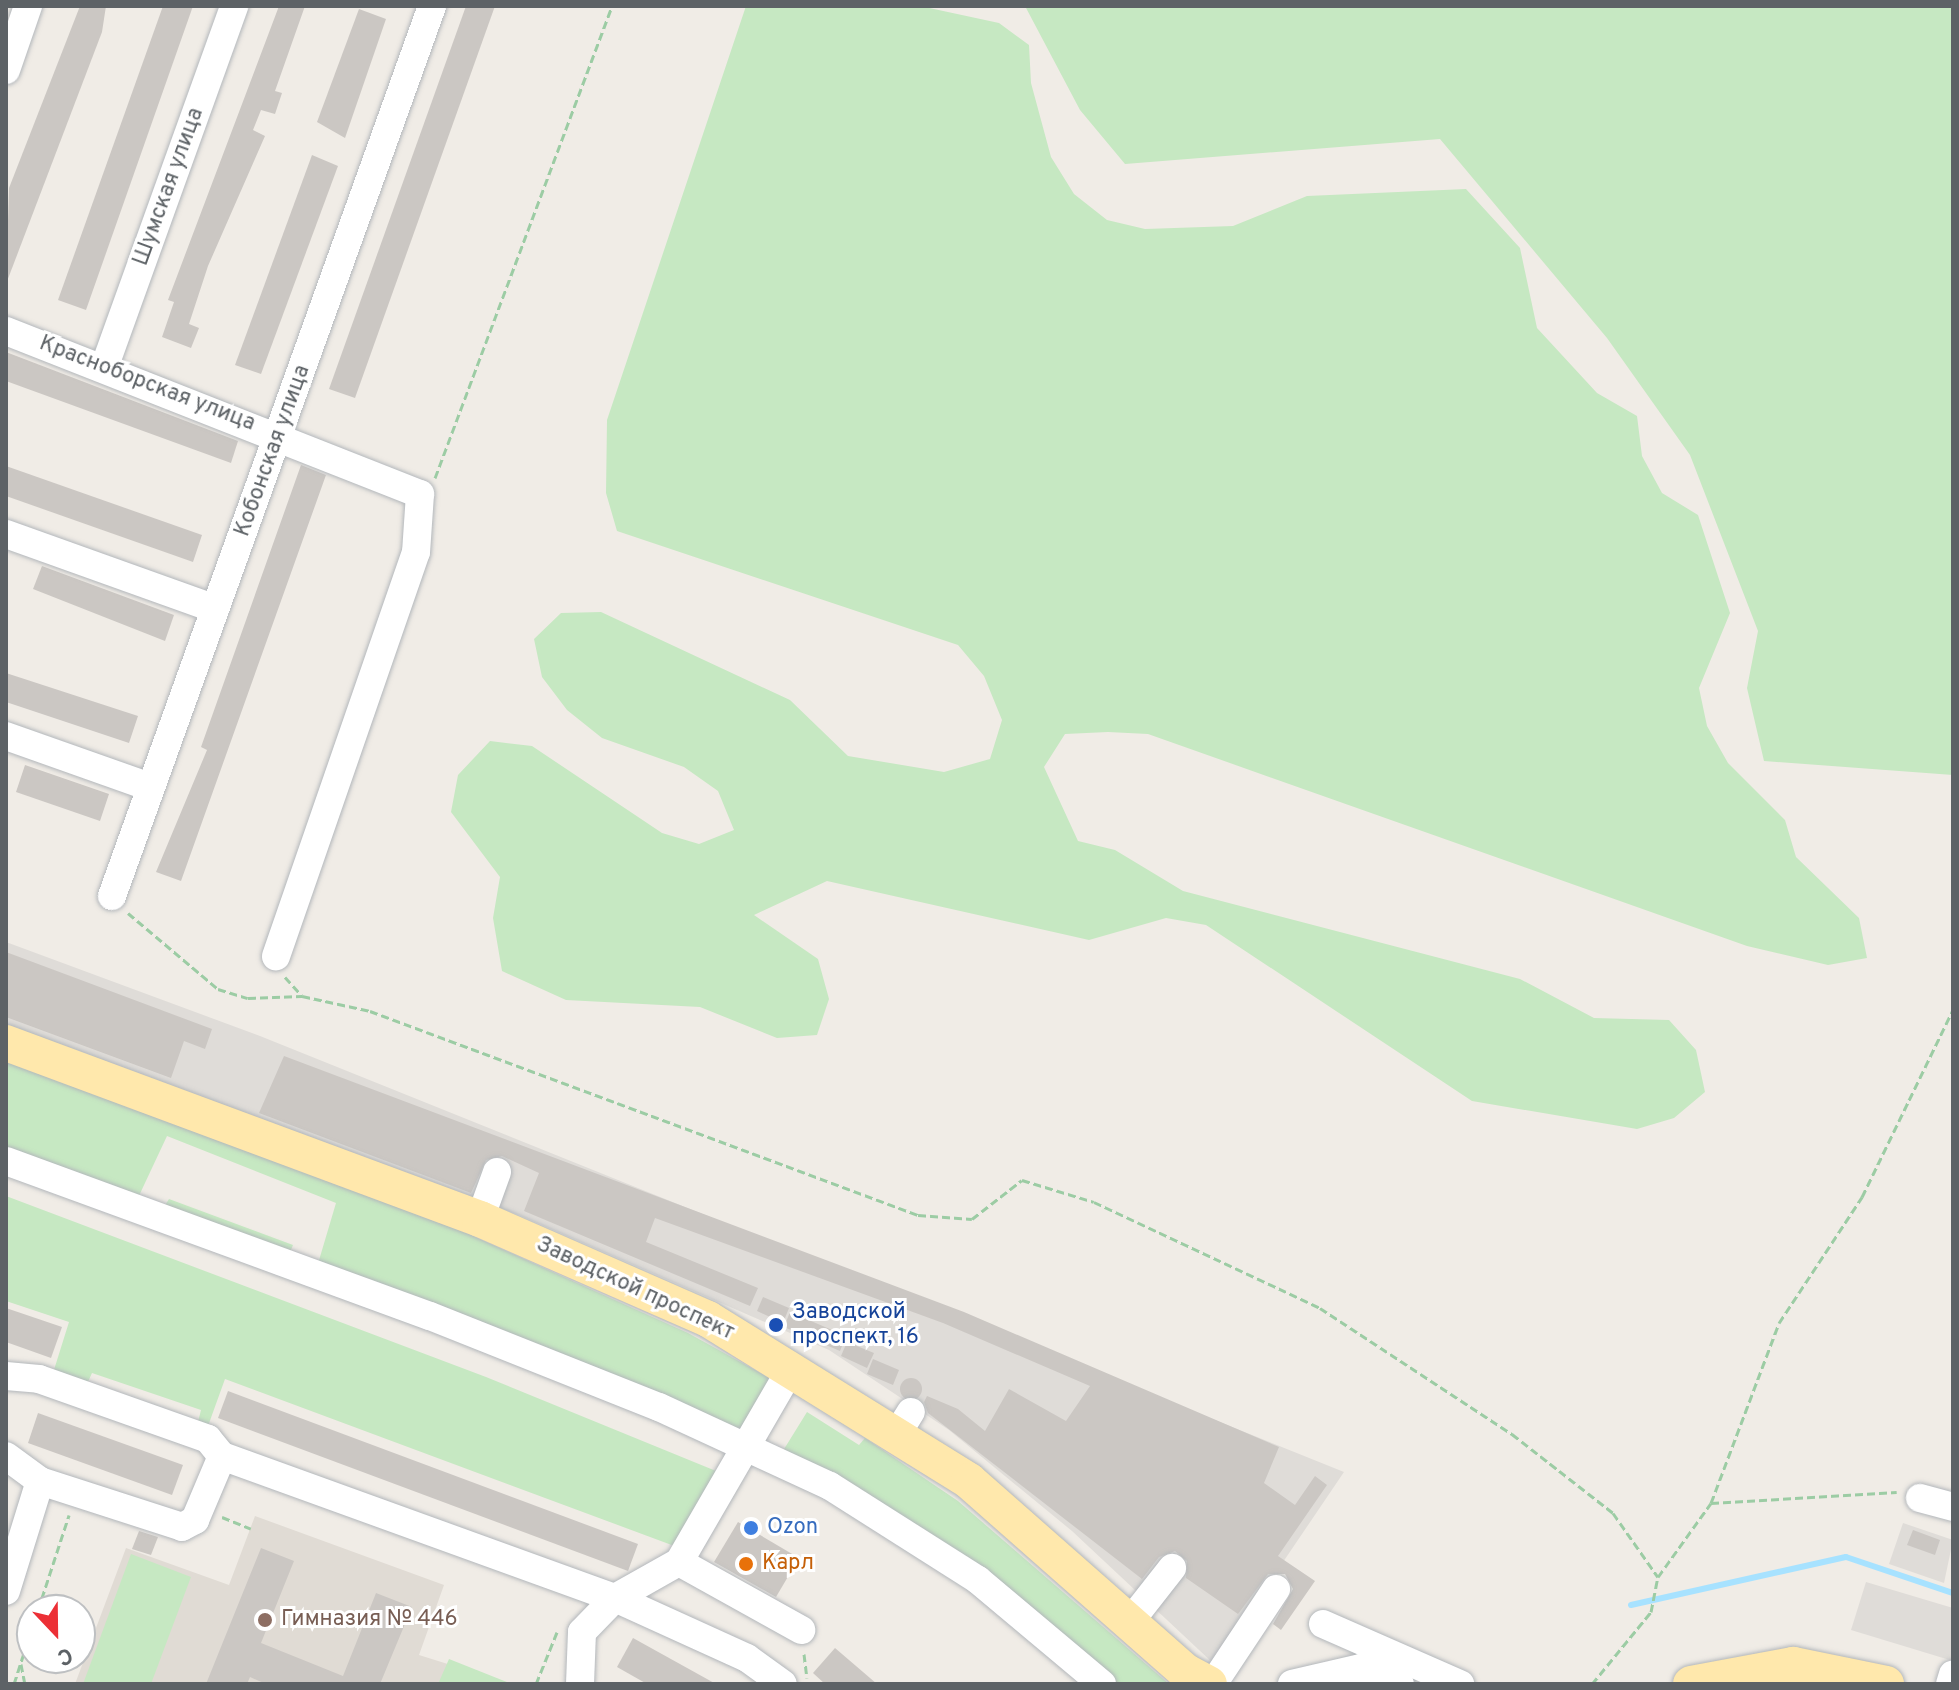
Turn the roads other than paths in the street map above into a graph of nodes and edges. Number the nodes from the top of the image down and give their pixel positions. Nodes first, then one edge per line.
1 (28, 6) edge
2 (234, 6) edge
3 (432, 6) edge
4 (6, 70) edge
5 (6, 331) edge
6 (104, 368) junction
7 (280, 434) junction
8 (6, 534) edge
9 (215, 609) junction
10 (6, 736) edge
11 (150, 787) junction
12 (112, 896) road end
13 (276, 956) road end
14 (6, 1043) edge
15 (6, 1161) edge
16 (497, 1172) dead end
17 (480, 1219) junction
18 (792, 1367) junction
19 (8, 1384) edge
20 (746, 1447) junction
21 (6, 1456) edge
22 (222, 1456) junction
23 (40, 1481) junction
24 (1920, 1498) road end
25 (1953, 1507) edge
26 (679, 1562) junction
27 (1172, 1568) dead end
28 (1276, 1589) dead end
29 (6, 1591) edge
30 (615, 1598) junction
31 (1132, 1619) junction
32 (1323, 1624) dead end
33 (801, 1630) road end
34 (1953, 1674) edge
35 (1200, 1681) edge
36 (1299, 1683) edge
37 (580, 1684) edge
38 (783, 1684) edge
39 (1102, 1684) edge
40 (1400, 1684) edge
41 (1460, 1684) edge
42 (1691, 1684) edge
43 (1886, 1684) edge
44 (1950, 1684) edge

1 - 4 street
2 - 6 street, Шумская улица
3 - 7 street, Кобонская улица
5 - 6 street, Красноборская улица
6 - 7 street, Красноборская улица
7 - 9 street, Кобонская улица
7 - 13 street, Красноборская улица
8 - 9 street
9 - 11 street, Кобонская улица
10 - 11 street
11 - 12 street, Кобонская улица
14 - 17 main road, Заводской проспект
15 - 20 street
16 - 17 street
17 - 18 main road, Заводской проспект
18 - 20 street
18 - 31 main road, Заводской проспект
19 - 22 street
20 - 26 street
20 - 39 street
21 - 23 street
22 - 23 street
22 - 30 street
23 - 29 street
24 - 25 street
26 - 30 street
26 - 33 street
27 - 31 street
28 - 35 street
30 - 37 street
30 - 38 street
31 - 35 main road, Заводской проспект
32 - 41 street
34 - 44 street
36 - 40 street
42 - 43 main road

